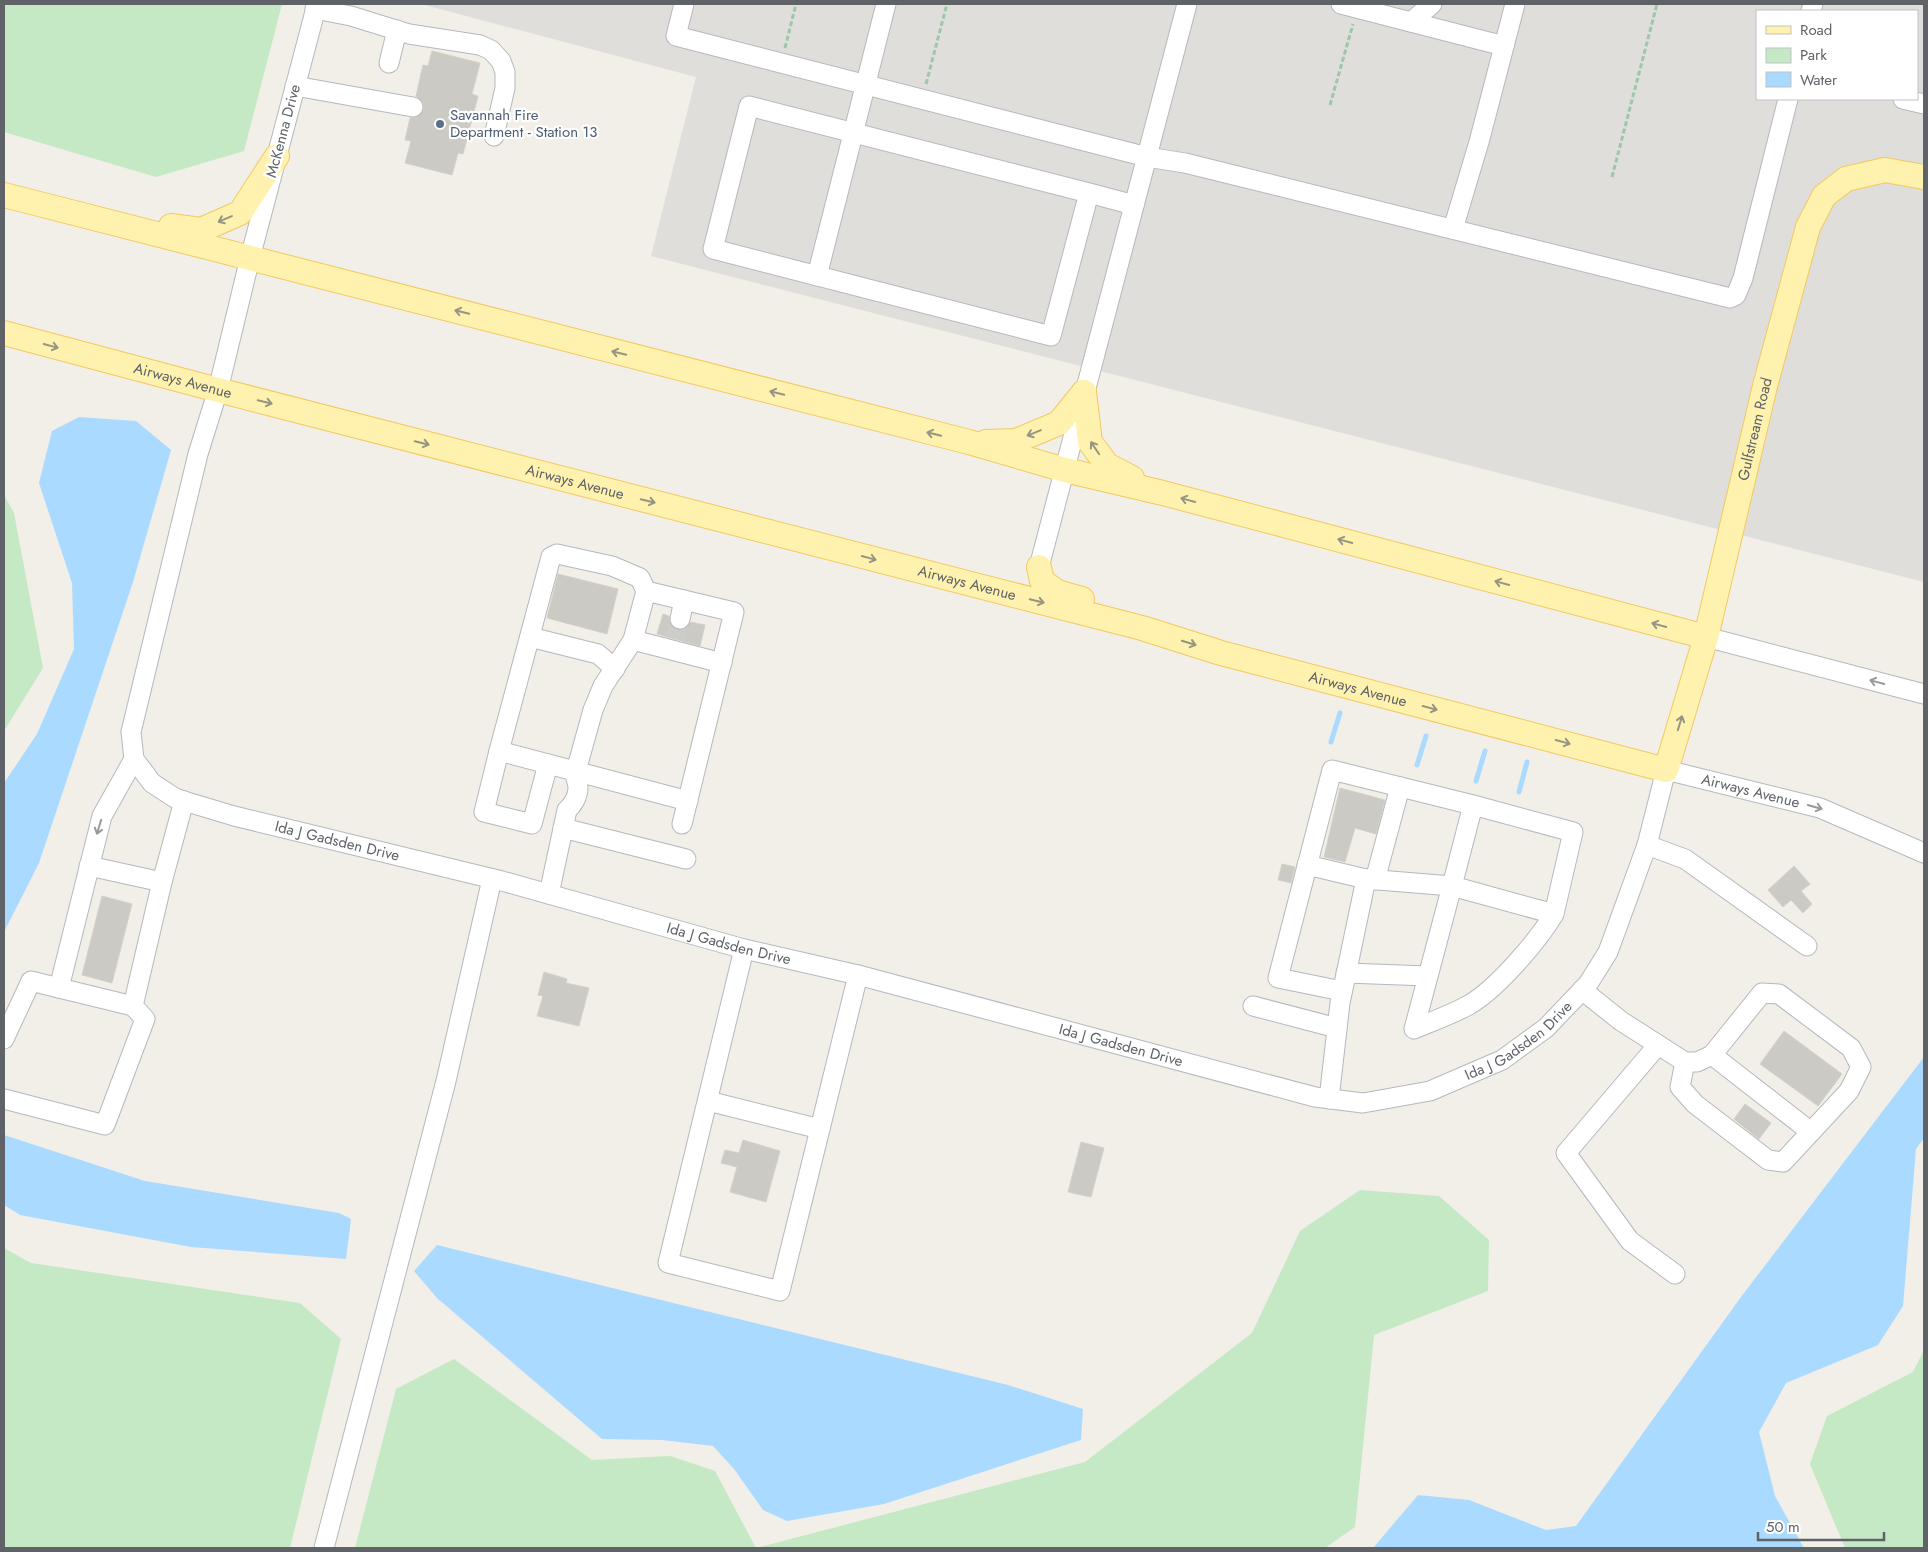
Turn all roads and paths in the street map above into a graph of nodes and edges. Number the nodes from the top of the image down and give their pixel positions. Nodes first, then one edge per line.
1 (684, 4) edge
2 (796, 4) edge
3 (886, 4) edge
4 (947, 4) edge
5 (1187, 4) edge
6 (1432, 4) edge
7 (1515, 4) edge
8 (1657, 4) edge
9 (316, 6) edge
10 (1349, 6) edge
11 (1411, 22) junction
12 (398, 30) junction
13 (1504, 46) junction
14 (389, 63) dead end
15 (781, 64) junction
16 (866, 85) junction
17 (295, 86) junction
18 (922, 100) junction
19 (1788, 100) edge
20 (1907, 100) edge
21 (1924, 104) edge
22 (1330, 105) dead end
23 (413, 107) dead end
24 (854, 133) junction
25 (494, 136) dead end
26 (277, 156) junction
27 (1147, 157) junction
28 (1612, 176) dead end
29 (1924, 177) edge
30 (1089, 193) junction
31 (4, 195) edge
32 (1134, 205) junction
33 (69, 212) junction
34 (1453, 229) junction
35 (250, 258) junction
36 (817, 276) junction
37 (4, 333) edge
38 (218, 390) junction
39 (1084, 392) junction
40 (969, 442) junction
41 (1065, 470) junction
42 (1163, 493) junction
43 (1039, 567) junction
44 (972, 585) junction
45 (646, 591) junction
46 (684, 600) junction
47 (680, 619) tunnel mouth
48 (1142, 628) junction
49 (530, 637) junction
50 (1706, 637) junction
51 (633, 640) junction
52 (722, 663) junction
53 (615, 669) junction
54 (1924, 694) edge
55 (499, 751) junction
56 (134, 758) junction
57 (548, 764) junction
58 (1666, 770) junction
59 (576, 774) junction
60 (152, 783) junction
61 (1400, 787) junction
62 (116, 792) junction
63 (184, 801) junction
64 (688, 801) junction
65 (1473, 805) junction
66 (682, 824) dead end
67 (563, 828) junction
68 (1647, 845) junction
69 (1924, 854) edge
70 (686, 859) dead end
71 (1307, 865) junction
72 (89, 866) junction
73 (492, 879) junction
74 (1370, 879) junction
75 (162, 882) junction
76 (1452, 886) junction
77 (548, 894) junction
78 (1554, 914) junction
79 (1807, 946) dead end
80 (744, 949) junction
81 (858, 975) junction
82 (1428, 976) junction
83 (1344, 982) junction
84 (59, 988) junction
85 (1582, 990) junction
86 (133, 1006) junction
87 (1253, 1006) dead end
88 (1337, 1028) junction
89 (4, 1039) edge
90 (1658, 1045) junction
91 (1712, 1055) junction
92 (1685, 1062) junction
93 (4, 1099) edge
94 (1329, 1099) junction
95 (708, 1101) junction
96 (820, 1129) junction
97 (1811, 1132) junction
98 (1675, 1274) dead end
99 (324, 1548) edge

1 - 15 street
2 - 15 path
3 - 16 street
4 - 18 path
5 - 27 street
6 - 11 street
7 - 13 street
8 - 28 path
9 - 12 street
9 - 17 street, McKenna Drive
10 - 11 street
10 - 22 path
11 - 13 street
12 - 14 street
12 - 25 street
13 - 34 street
15 - 16 street
16 - 18 street
16 - 24 street
17 - 23 street
17 - 26 street, McKenna Drive
18 - 27 street
19 - 34 street
20 - 21 street
24 - 30 street
24 - 36 street
24 - 36 street
26 -> 33 main road
26 - 35 street, McKenna Drive
27 - 32 street
27 - 34 street
29 - 50 main road, Gulfstream Road
30 - 32 street
30 - 36 street
31 - 33 main road
32 - 39 street
33 - 35 main road
35 - 38 street, Ida J Gadsden Drive
40 -> 35 main road
37 -> 38 main road, Airways Avenue
38 -> 44 main road, Airways Avenue
38 - 56 street, Ida J Gadsden Drive
39 -> 40 main road
39 - 41 street
42 -> 39 main road
40 - 41 main road
41 - 42 main road
41 - 43 street
50 -> 42 main road
43 - 44 main road
43 - 48 main road
44 -> 48 main road, Airways Avenue
45 - 46 street
45 - 49 street
45 - 51 street
46 - 47 street
46 - 52 street
48 -> 58 main road, Airways Avenue
49 - 53 street
49 - 55 street
54 -> 50 street
58 -> 50 main road, Gulfstream Road
51 - 52 street
51 - 53 street
52 - 64 street
53 - 59 street
55 - 57 street
55 - 57 street
56 - 60 street, Ida J Gadsden Drive
56 - 62 street
57 - 59 street
58 - 68 street, Ida J Gadsden Drive
58 -> 69 street, Airways Avenue
59 - 64 street
59 - 67 street
60 - 62 street
60 - 63 street, Ida J Gadsden Drive
61 - 65 street
61 - 71 street
61 - 74 street
62 -> 72 street
63 - 73 street, Ida J Gadsden Drive
63 - 75 street
64 - 66 street
65 - 76 street
65 - 78 street
67 - 70 street
67 - 77 street
68 - 79 street
68 - 85 street, Ida J Gadsden Drive
71 - 74 street
71 - 83 street
72 - 75 street
72 - 84 street
73 - 77 street, Ida J Gadsden Drive
73 - 99 street
74 - 76 street
74 - 83 street
75 - 86 street
76 - 78 street
76 - 82 street
77 - 80 street, Ida J Gadsden Drive
78 - 82 street
80 - 81 street, Ida J Gadsden Drive
80 - 95 street
81 - 94 street, Ida J Gadsden Drive
81 - 96 street
82 - 83 street
83 - 88 street
84 - 86 street
84 - 89 street
85 - 90 street
85 - 94 street, Ida J Gadsden Drive
86 - 93 street
87 - 88 street
88 - 94 street
90 - 92 street
90 - 98 street
91 - 92 street
91 - 97 street
91 - 97 street
92 - 97 street
95 - 96 street
95 - 96 street

